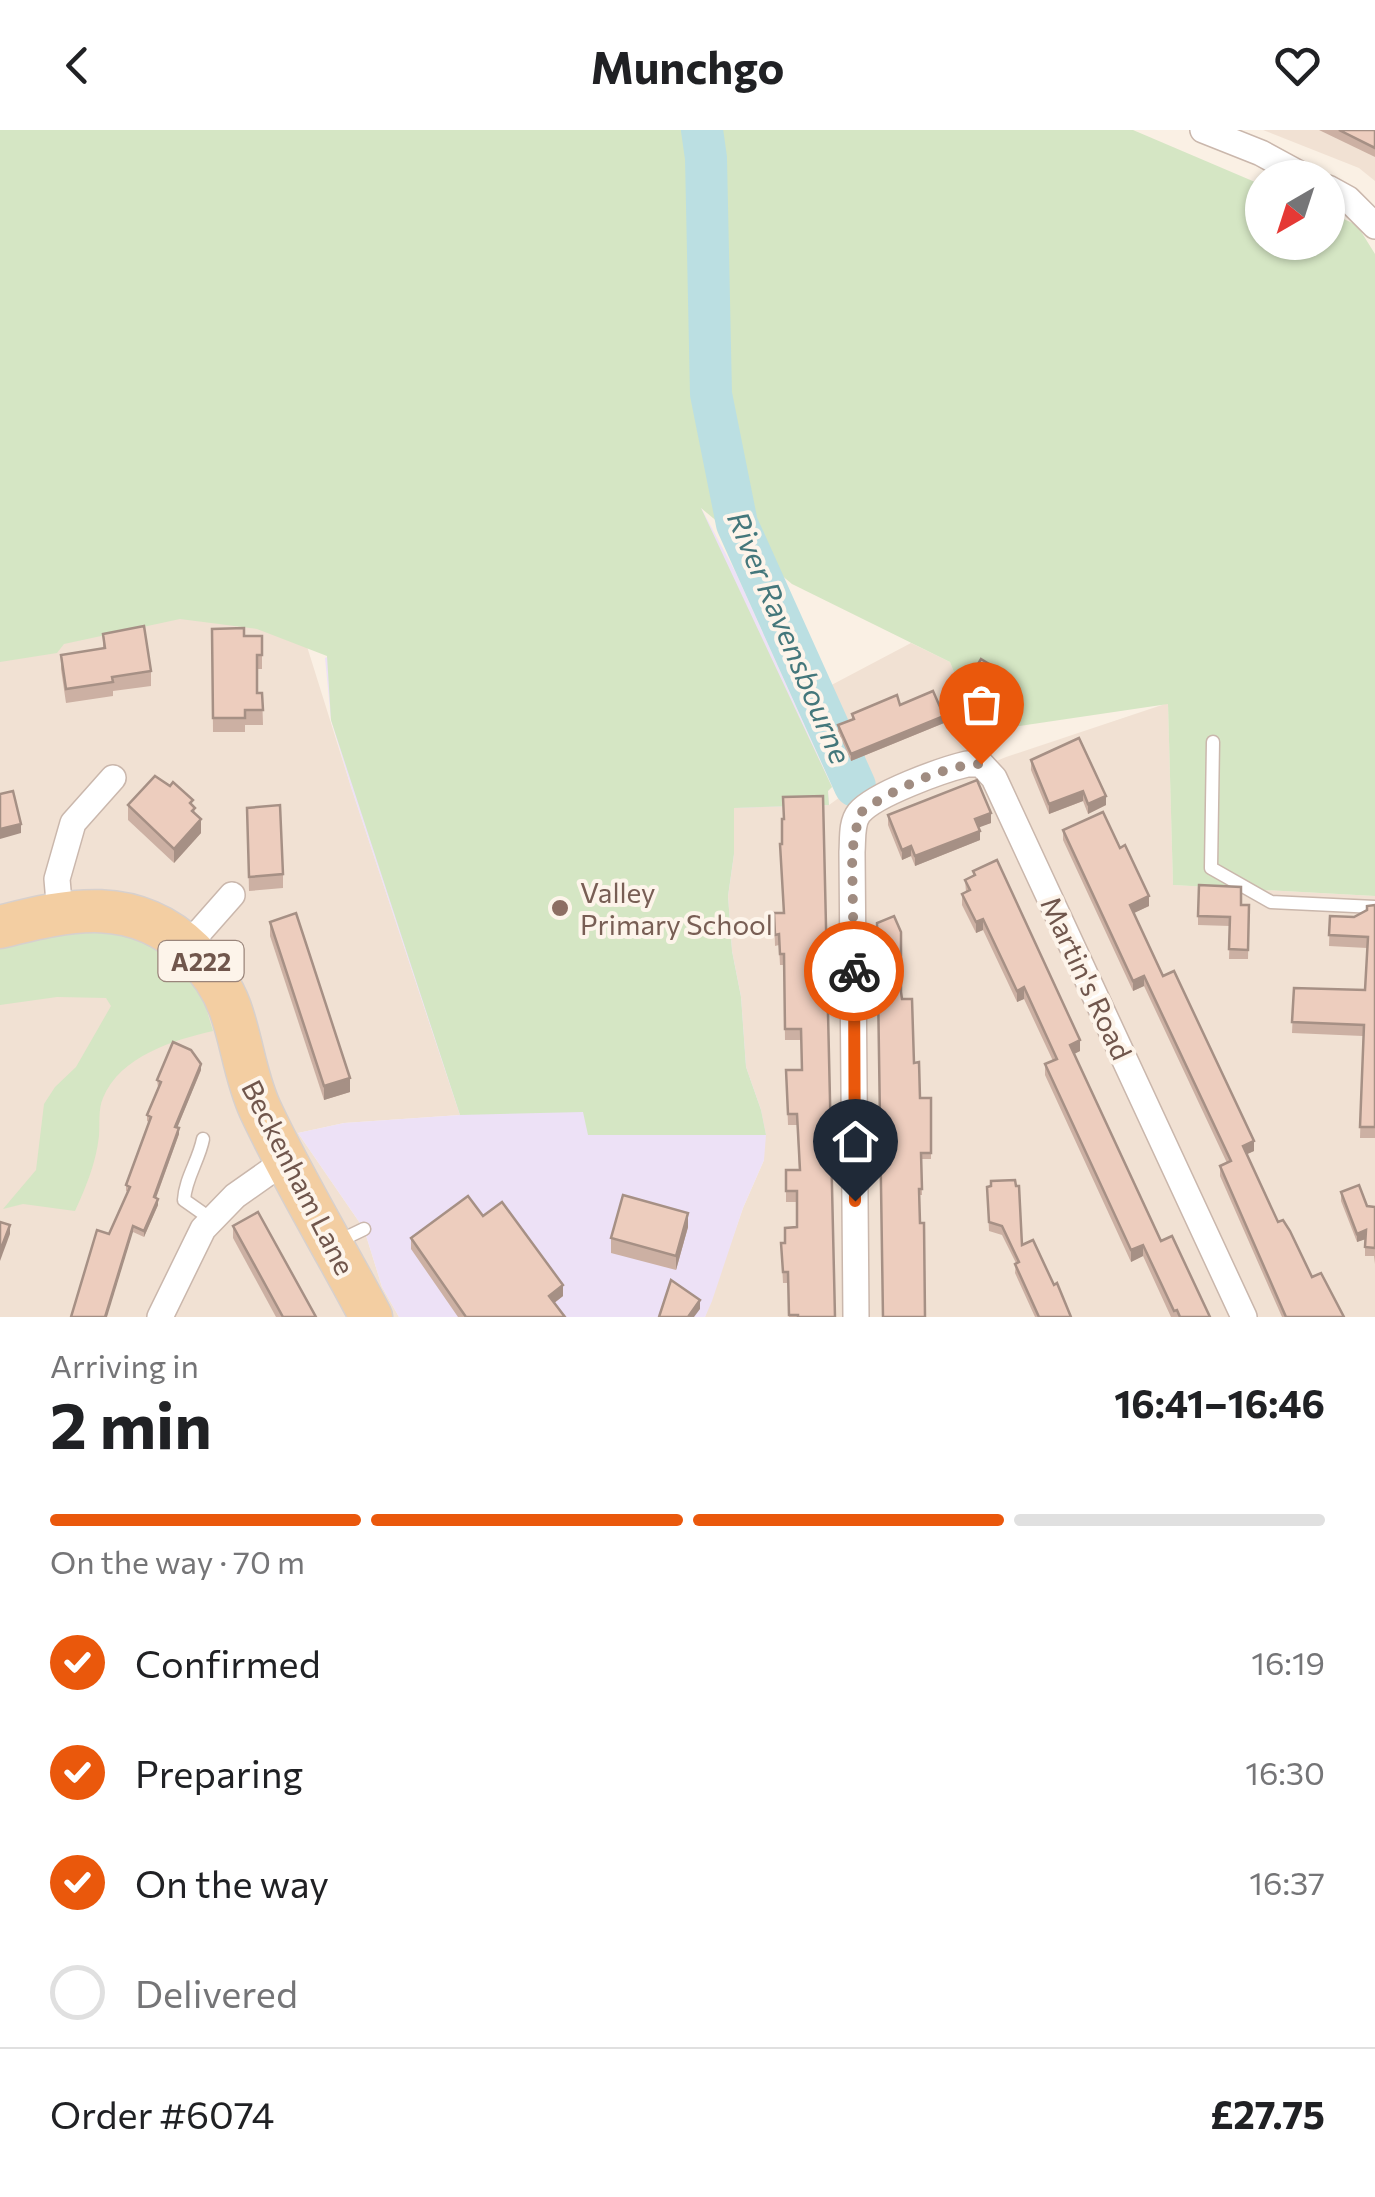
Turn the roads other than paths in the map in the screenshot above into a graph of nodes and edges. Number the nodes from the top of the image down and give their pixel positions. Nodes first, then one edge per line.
1 (1203, 130) edge
2 (1266, 142) edge
3 (1286, 160) edge
4 (1345, 197) edge
5 (1375, 226) edge
6 (1213, 742) dead end
7 (114, 778) dead end
8 (232, 895) dead end
9 (1375, 907) edge
10 (60, 914) junction
11 (0, 927) edge
12 (187, 946) junction
13 (203, 1139) dead end
14 (286, 1160) junction
15 (211, 1219) junction
16 (160, 1317) edge
17 (371, 1317) edge
18 (856, 1317) edge
19 (1244, 1317) edge

1 - 2 street
2 - 3 street
4 - 5 street
6 - 9 lane
7 - 10 street
8 - 12 street
10 - 11 main road, Beckenham Lane / A222
10 - 12 main road, Beckenham Lane / A222
12 - 14 main road, Beckenham Lane / A222
13 - 15 lane
14 - 15 street
14 - 17 main road, Beckenham Lane / A222
15 - 16 street
18 - 19 street, Martin's Road

